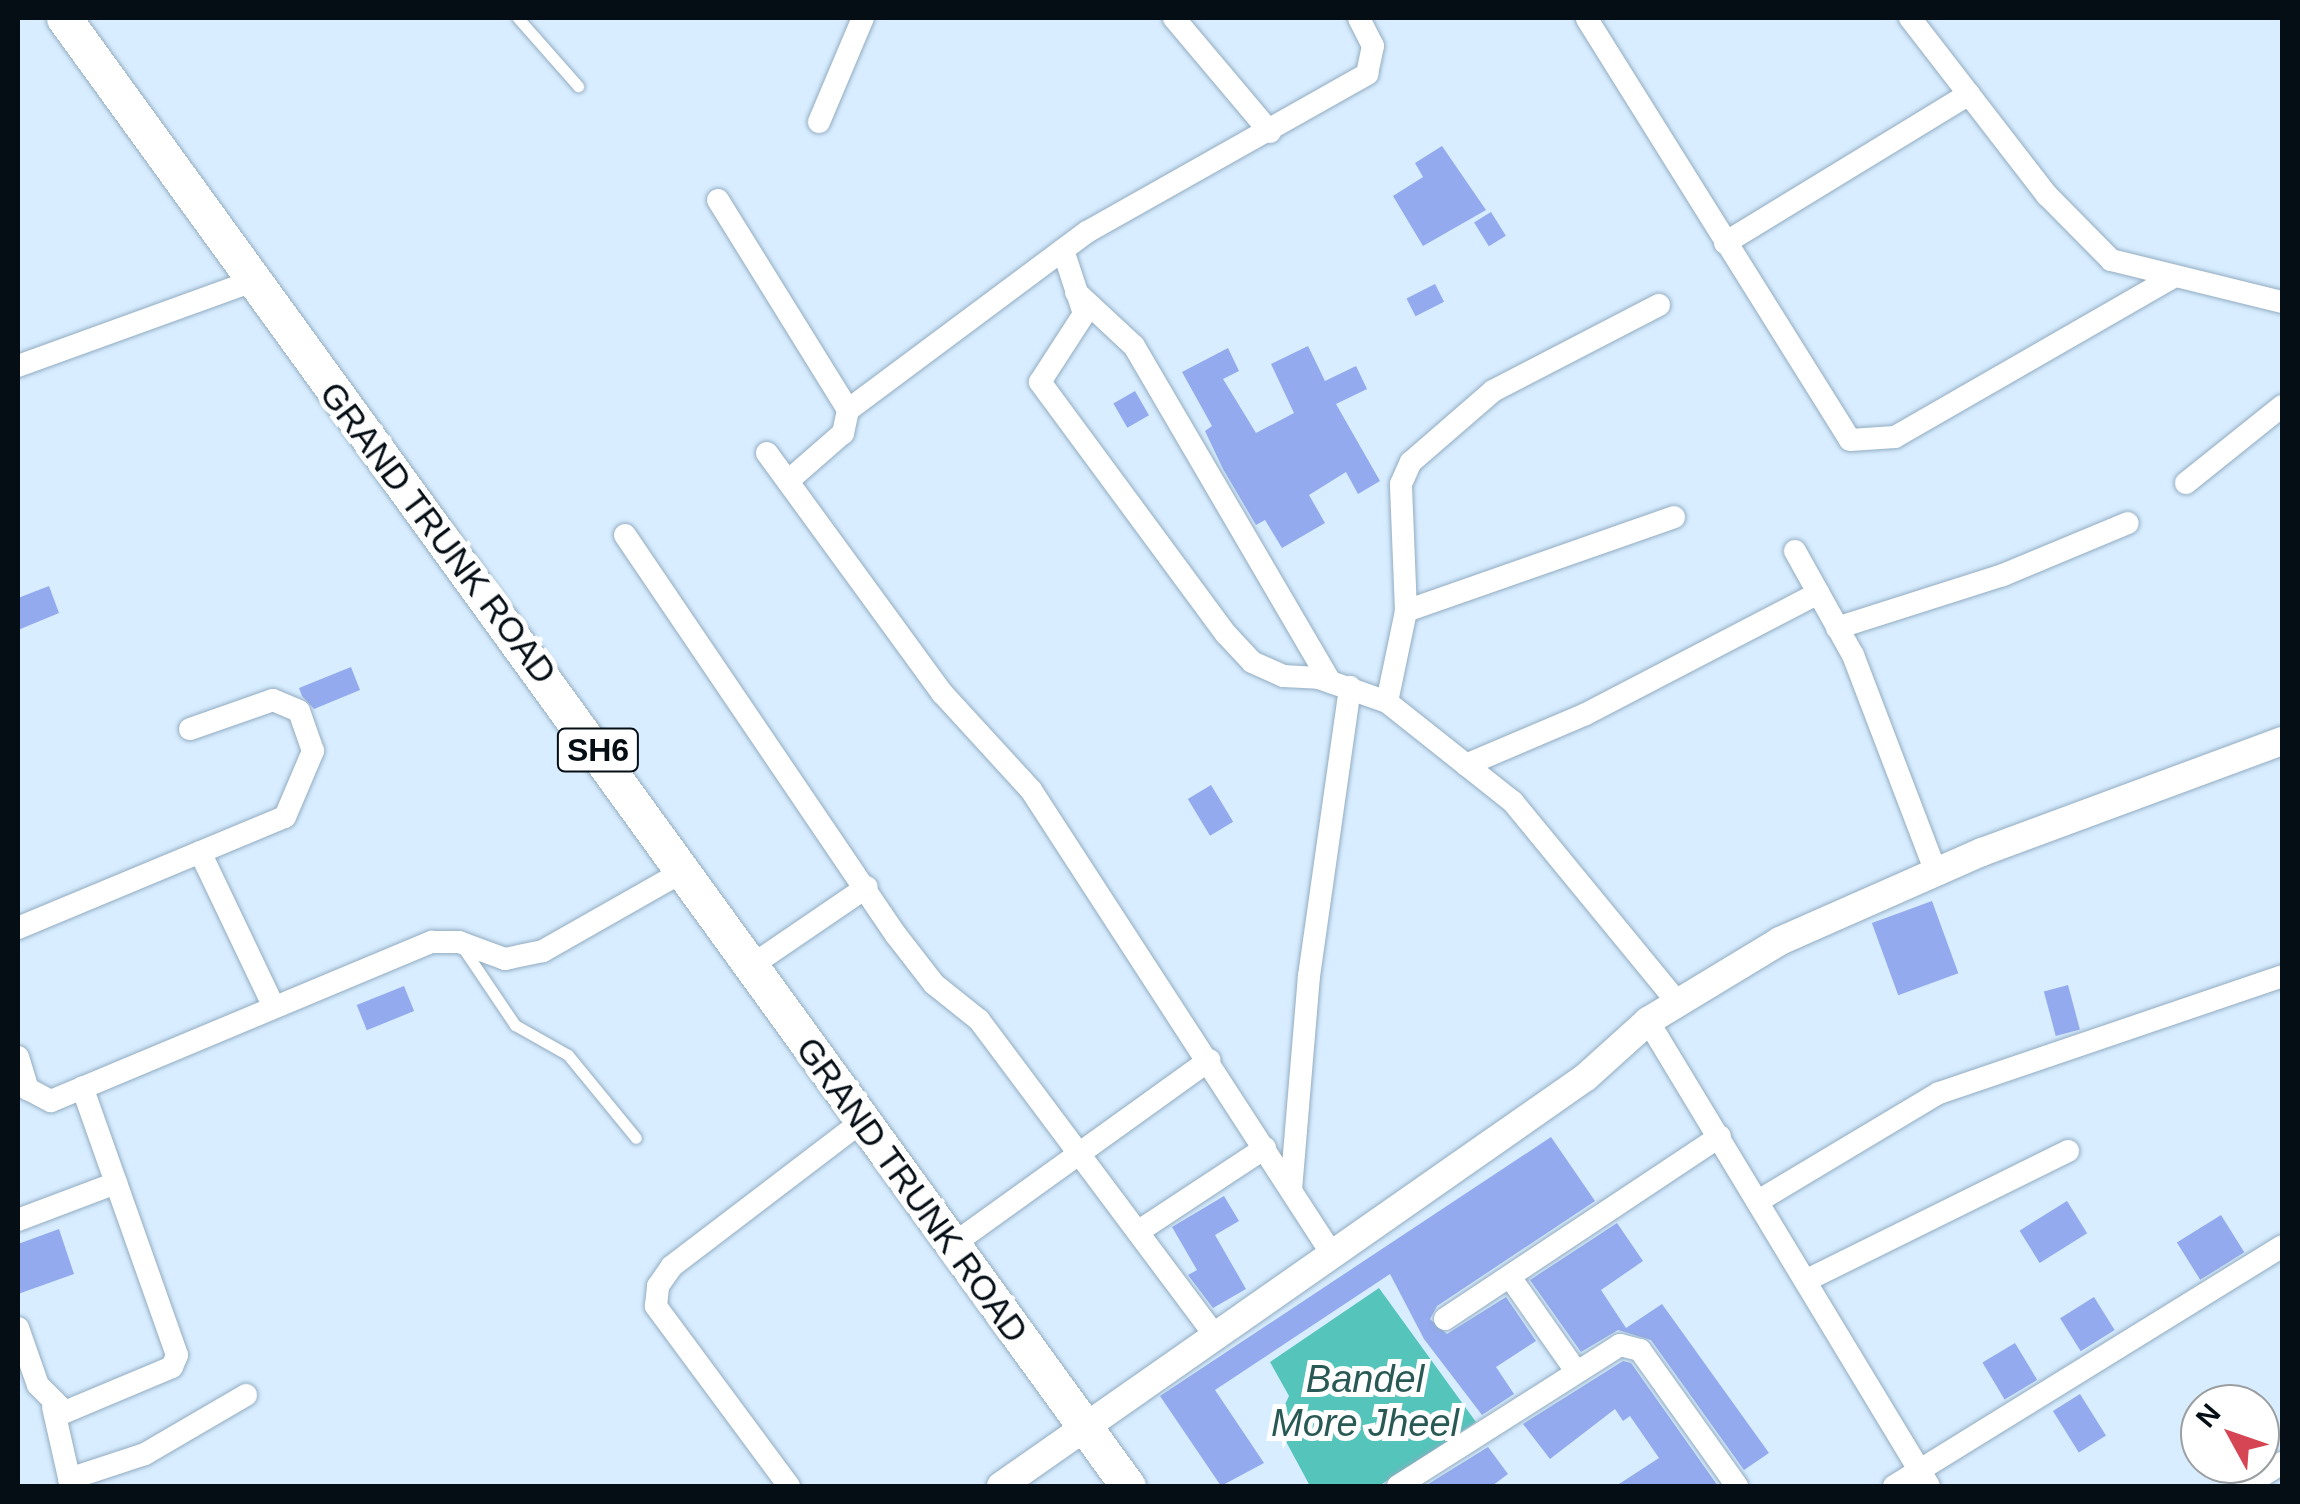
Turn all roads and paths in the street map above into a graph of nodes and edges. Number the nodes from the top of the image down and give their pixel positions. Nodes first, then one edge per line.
1 (64, 18) edge
2 (518, 18) edge
3 (863, 18) edge
4 (1174, 18) edge
5 (1359, 18) edge
6 (1910, 18) edge
7 (1587, 19) edge
8 (578, 86) dead end
9 (1969, 94) junction
10 (820, 122) dead end
11 (1270, 132) junction
12 (718, 200) dead end
13 (1724, 244) junction
14 (1062, 250) junction
15 (2173, 277) junction
16 (253, 281) junction
17 (1076, 292) junction
18 (2282, 302) edge
19 (1660, 305) dead end
20 (18, 366) edge
21 (2282, 406) edge
22 (848, 410) junction
23 (768, 453) dead end
24 (788, 480) junction
25 (2186, 483) dead end
26 (1674, 516) dead end
27 (2128, 523) dead end
28 (625, 536) dead end
29 (1795, 551) dead end
30 (1818, 593) junction
31 (1406, 612) junction
32 (1838, 628) junction
33 (1340, 685) junction
34 (1387, 702) junction
35 (190, 729) dead end
36 (2282, 741) edge
37 (1466, 765) junction
38 (200, 852) junction
39 (684, 871) junction
40 (1936, 872) junction
41 (866, 886) junction
42 (18, 928) edge
43 (459, 942) junction
44 (751, 966) junction
45 (2282, 976) edge
46 (1678, 1002) junction
47 (274, 1005) junction
48 (1648, 1021) junction
49 (18, 1057) edge
50 (1208, 1060) junction
51 (82, 1087) junction
52 (862, 1121) junction
53 (1720, 1136) junction
54 (636, 1138) dead end
55 (1265, 1148) junction
56 (2068, 1150) dead end
57 (1082, 1152) junction
58 (116, 1182) junction
59 (1291, 1190) junction
60 (1760, 1200) junction
61 (18, 1220) edge
62 (1139, 1231) junction
63 (952, 1245) junction
64 (2282, 1246) edge
65 (1332, 1254) junction
66 (1510, 1277) junction
67 (1810, 1278) junction
68 (1445, 1319) dead end
69 (18, 1328) edge
70 (1215, 1336) junction
71 (1574, 1370) junction
72 (246, 1395) dead end
73 (52, 1407) junction
74 (1084, 1426) junction
75 (2282, 1463) edge
76 (1924, 1478) edge
77 (70, 1483) edge
78 (788, 1486) edge
79 (1001, 1486) edge
80 (1128, 1486) edge
81 (1398, 1486) edge
82 (1738, 1486) edge
83 (1894, 1486) edge
84 (2246, 1486) edge

1 - 16 main road, GRAND TRUNK ROAD / SH6
2 - 8 lane
3 - 10 street
4 - 11 street
5 - 11 street
6 - 9 street
7 - 13 street
9 - 13 street
9 - 15 street
11 - 14 street
12 - 22 street
13 - 15 street
14 - 17 street
14 - 22 street
15 - 18 street
16 - 20 street
16 - 39 main road, GRAND TRUNK ROAD / SH6
17 - 33 street
17 - 33 street
19 - 31 street
21 - 25 street
22 - 24 street
23 - 24 street
24 - 50 street
26 - 31 street
27 - 32 street
28 - 41 street
29 - 30 street
30 - 32 street
30 - 37 street
31 - 34 street
32 - 40 street
33 - 34 street
33 - 59 street
34 - 37 street
35 - 38 street
36 - 40 street
37 - 46 street
38 - 42 street
38 - 47 street
39 - 43 street
39 - 44 main road, GRAND TRUNK ROAD / SH6
40 - 46 street
41 - 44 street
41 - 57 street
43 - 47 street
43 - 54 lane
44 - 52 main road, GRAND TRUNK ROAD / SH6
45 - 60 street
46 - 48 street
47 - 51 street
48 - 53 street
48 - 65 street
49 - 51 street
50 - 55 street
50 - 57 street
51 - 58 street
52 - 63 main road, GRAND TRUNK ROAD / SH6
52 - 78 street
53 - 60 street
53 - 66 street
55 - 59 street
55 - 62 street
56 - 67 street
57 - 62 street
57 - 63 street
58 - 61 street
58 - 73 street
59 - 65 street
60 - 67 street
62 - 70 street
63 - 74 main road, GRAND TRUNK ROAD / SH6
64 - 76 street
65 - 70 street
66 - 68 street
66 - 71 street
67 - 76 street
69 - 73 street
70 - 74 street
71 - 81 street
71 - 82 street
72 - 77 street
73 - 77 street
74 - 79 street
74 - 80 main road, GRAND TRUNK ROAD / SH6
75 - 84 street
76 - 83 street

